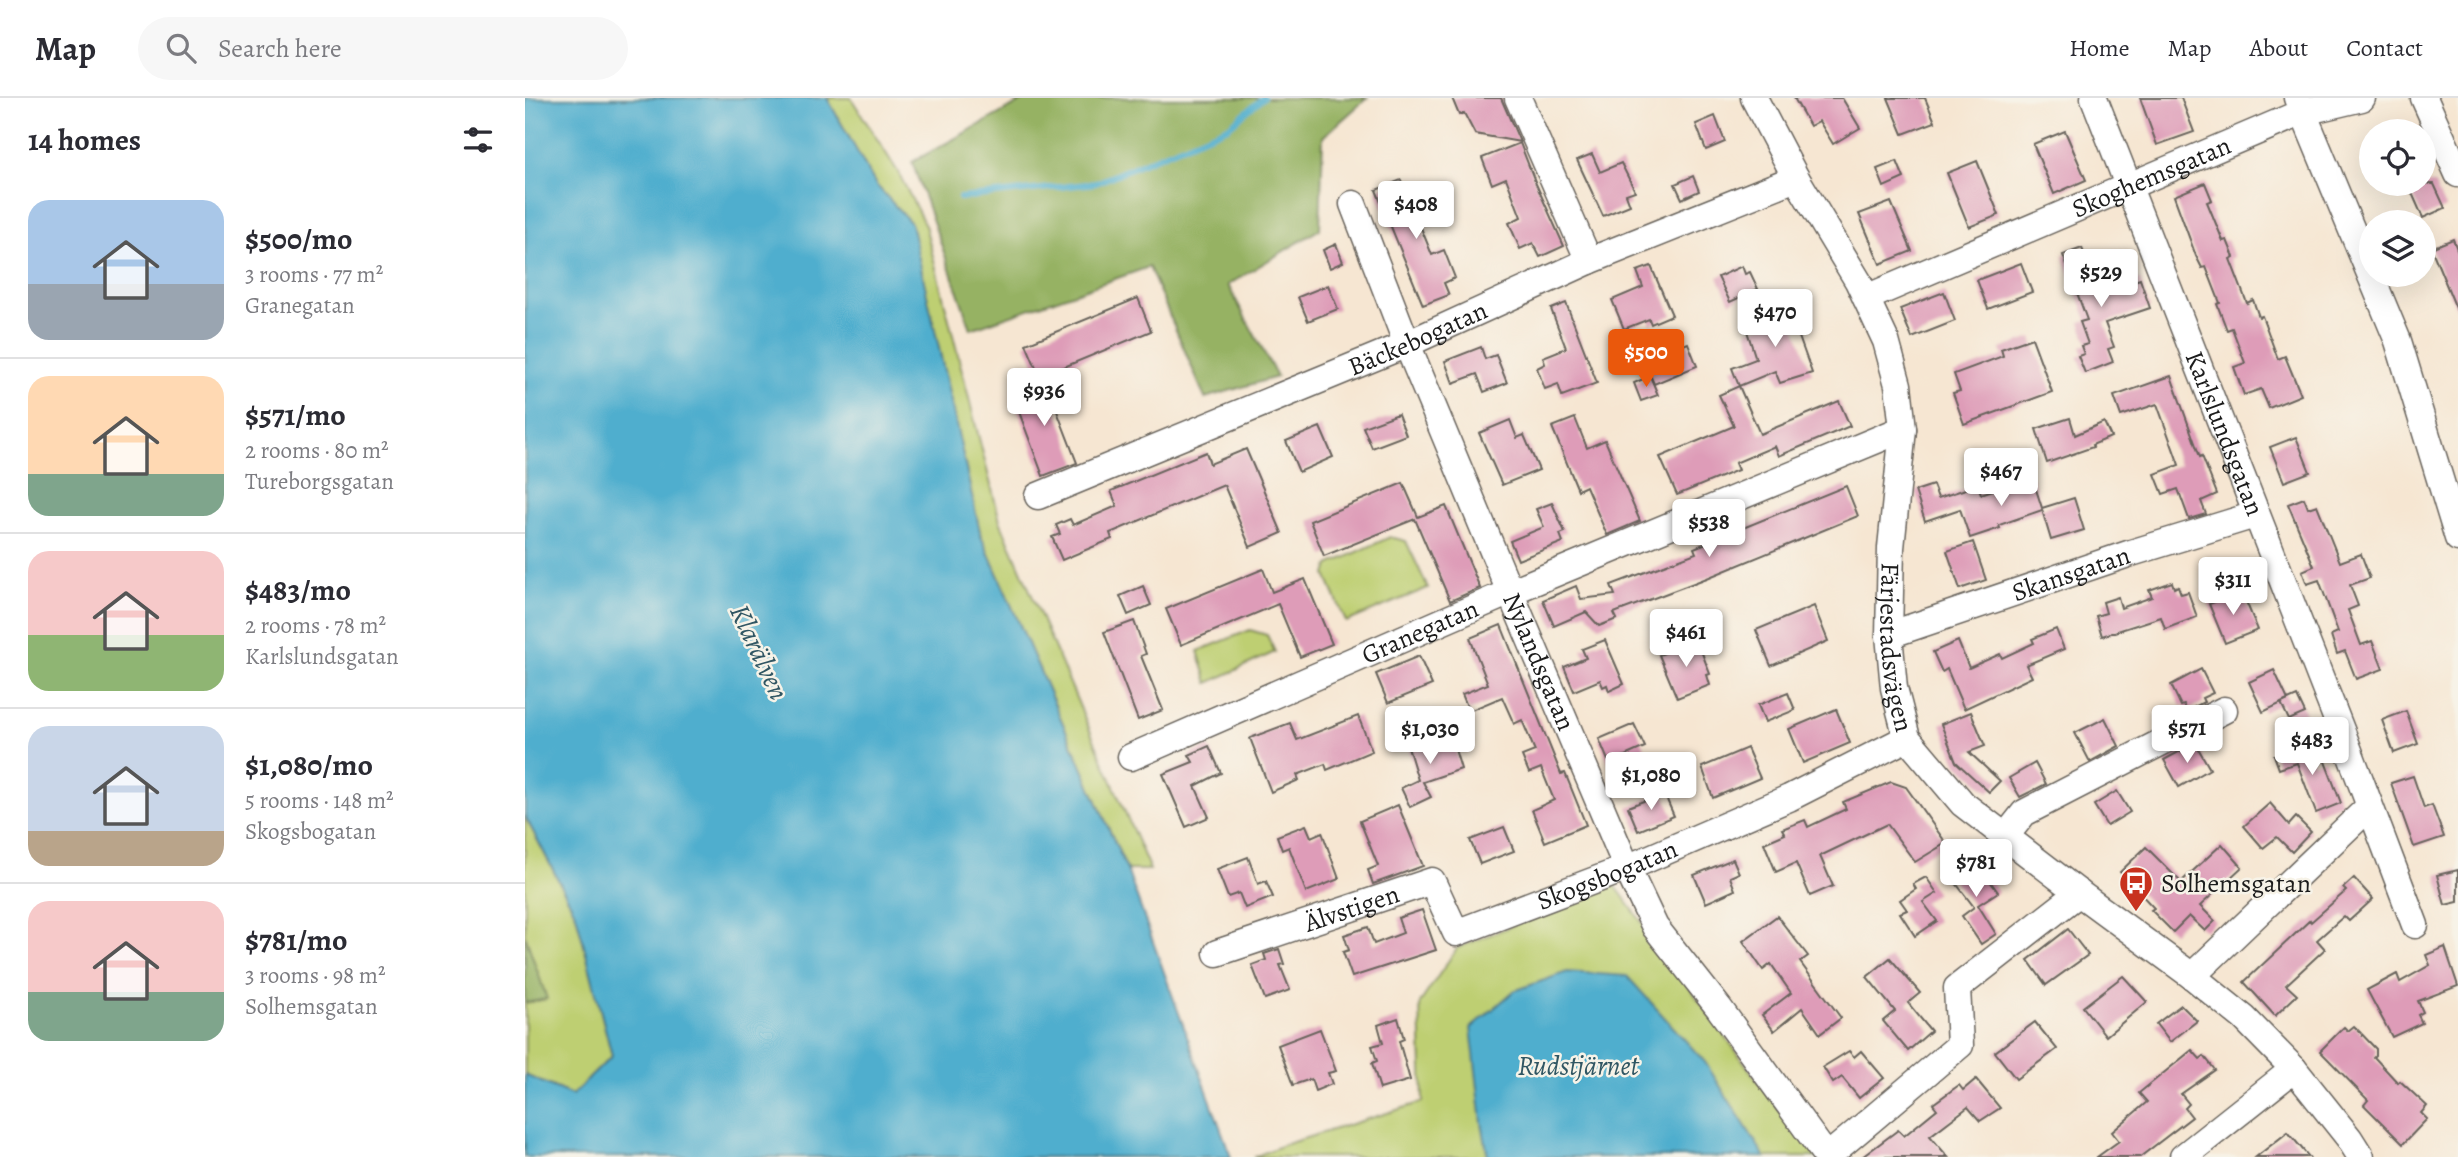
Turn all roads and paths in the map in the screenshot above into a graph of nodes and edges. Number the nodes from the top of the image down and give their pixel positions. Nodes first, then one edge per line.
1 (1518, 98) edge
2 (1754, 98) edge
3 (2094, 98) edge
4 (2362, 98) edge
5 (2424, 98) edge
6 (2300, 105) edge
7 (2458, 174) edge
8 (1796, 178) junction
9 (2129, 185) junction
10 (1353, 204) dead end
11 (1589, 261) junction
12 (1865, 298) junction
13 (1407, 344) junction
14 (1903, 429) junction
15 (1038, 496) dead end
16 (2255, 515) junction
17 (2458, 538) edge
18 (1510, 592) junction
19 (1889, 635) junction
20 (2224, 710) dead end
21 (1907, 738) junction
22 (1131, 757) dead end
23 (2369, 807) junction
24 (2005, 836) junction
25 (1626, 868) junction
26 (2079, 893) junction
27 (2415, 925) dead end
28 (1456, 933) joint
29 (1217, 953) dead end
30 (2192, 976) junction
31 (2294, 1069) junction
32 (1827, 1157) edge
33 (2183, 1157) edge
34 (2361, 1157) edge

1 - 11 street
2 - 8 street, Färjestadsvägen
3 - 9 street, Karlslundsgatan
4 - 6 street, Skoghemsgatan
5 - 7 street
6 - 9 street, Skoghemsgatan
6 - 17 street
8 - 11 street, Bäckebogatan
8 - 12 street, Färjestadsvägen
9 - 12 street, Skoghemsgatan
9 - 16 street, Karlslundsgatan
10 - 13 street, Nylandsgatan
11 - 13 street, Bäckebogatan
12 - 14 street, Färjestadsvägen
13 - 15 street, Bäckebogatan
13 - 18 street, Nylandsgatan
14 - 18 street, Granegatan
14 - 19 street, Färjestadsvägen
16 - 19 street, Skansgatan
16 - 23 street, Karlslundsgatan
18 - 22 street, Granegatan
18 - 25 street, Nylandsgatan
19 - 21 street, Färjestadsvägen
20 - 24 street
21 - 24 street, Färjestadsvägen
21 - 25 street, Skogsbogatan
23 - 27 street, Karlslundsgatan
23 - 30 street
24 - 26 street, Färjestadsvägen
25 - 28 street, Skogsbogatan
25 - 32 street, Nylandsgatan
26 - 30 street, Färjestadsvägen
26 - 32 street
28 - 29 street, Älvstigen
30 - 31 street, Färjestadsvägen
31 - 33 street
31 - 34 street, Färjestadsvägen

